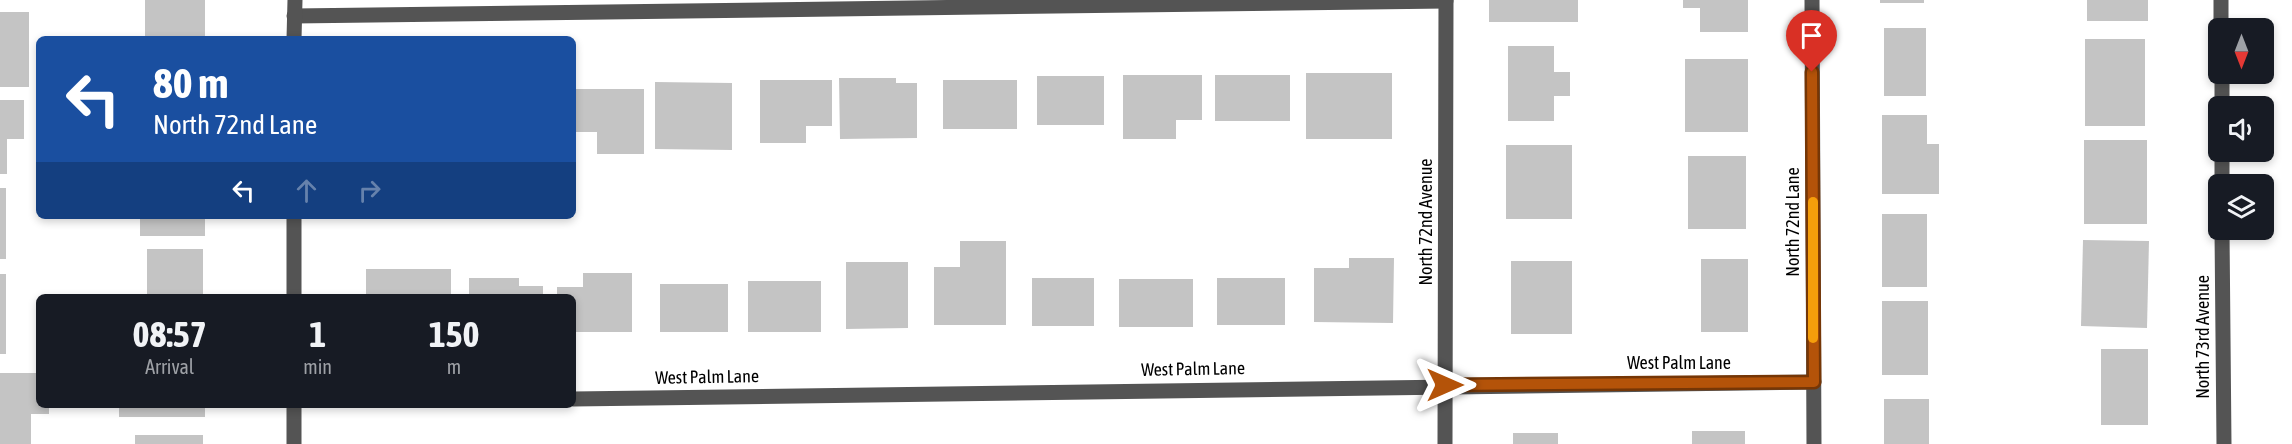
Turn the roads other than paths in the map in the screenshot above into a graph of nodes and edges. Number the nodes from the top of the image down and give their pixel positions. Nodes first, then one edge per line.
1 (1812, 0) edge
2 (2221, 0) edge
3 (1446, 1) edge
4 (295, 8) edge
5 (2221, 18) edge
6 (294, 36) edge
7 (294, 219) edge
8 (2222, 240) edge
9 (294, 294) edge
10 (1814, 382) junction
11 (1445, 385) junction
12 (576, 399) edge
13 (294, 408) edge
14 (294, 444) edge
15 (1445, 444) edge
16 (1814, 444) edge
17 (2224, 444) edge

1 - 10 street, North 72nd Lane
2 - 5 street
3 - 4 street
3 - 11 street, North 72nd Avenue
4 - 6 street
7 - 9 street
8 - 17 street, North 73rd Avenue
10 - 11 street, West Palm Lane
10 - 16 street, North 72nd Lane
11 - 12 street, West Palm Lane
11 - 15 street, North 72nd Avenue
13 - 14 street

